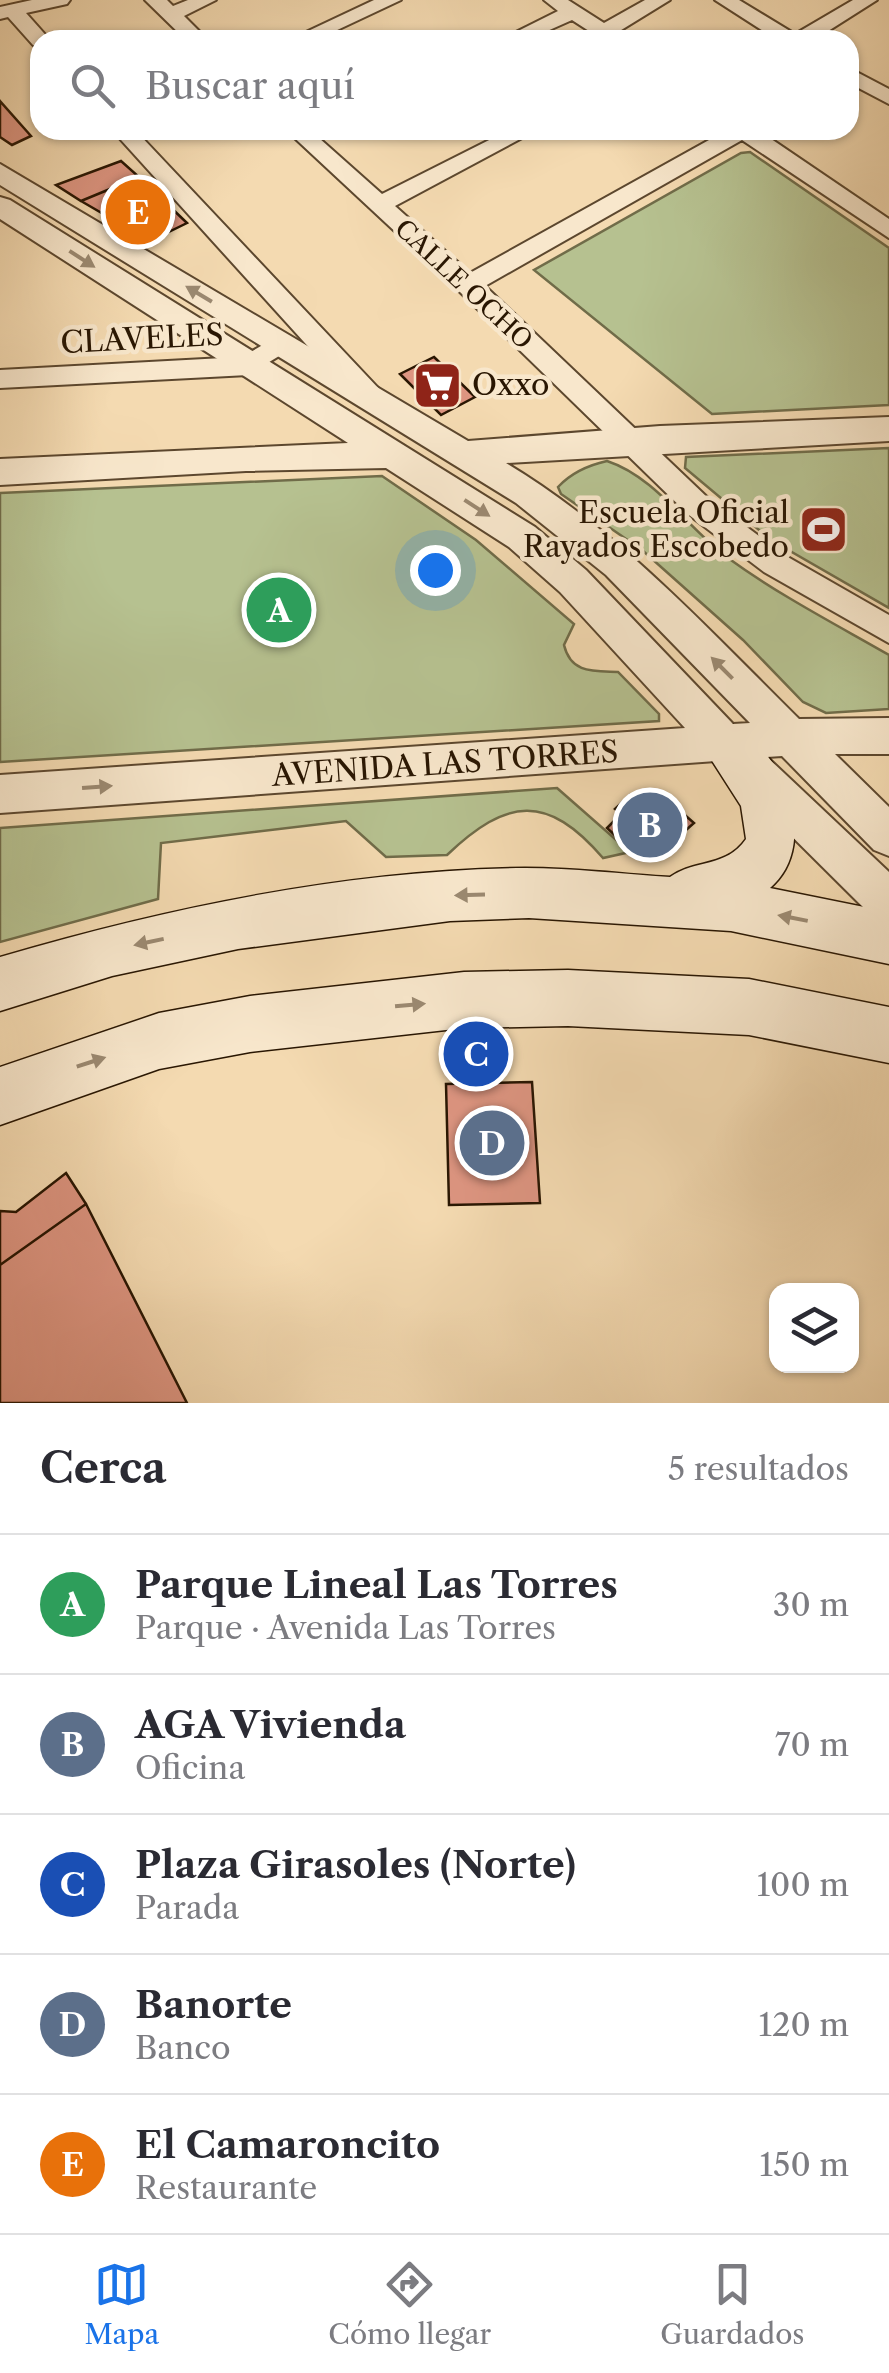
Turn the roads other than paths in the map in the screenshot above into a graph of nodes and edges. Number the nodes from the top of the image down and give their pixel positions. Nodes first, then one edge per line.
1 (60, 0) edge
2 (206, 0) edge
3 (391, 0) edge
4 (554, 0) edge
5 (660, 0) edge
6 (725, 0) edge
7 (867, 0) edge
8 (163, 7) edge
9 (6, 12) edge
10 (574, 12) junction
11 (187, 30) edge
12 (322, 30) edge
13 (533, 30) edge
14 (603, 30) edge
15 (618, 30) edge
16 (778, 30) edge
17 (813, 30) edge
18 (30, 32) edge
19 (859, 80) edge
20 (889, 98) edge
21 (132, 140) edge
22 (310, 140) edge
23 (506, 140) edge
24 (725, 140) edge
25 (758, 140) edge
26 (0, 173) edge
27 (379, 205) junction
28 (0, 206) edge
29 (889, 230) edge
30 (468, 285) junction
31 (280, 344) junction
32 (248, 366) junction
33 (0, 379) edge
34 (372, 400) junction
35 (889, 429) edge
36 (627, 442) junction
37 (465, 453) junction
38 (395, 456) junction
39 (0, 472) edge
40 (889, 630) edge
41 (889, 736) edge
42 (790, 737) junction
43 (724, 742) junction
44 (0, 794) edge
45 (889, 836) edge
46 (597, 896) junction
47 (889, 902) edge
48 (889, 938) edge
49 (0, 984) edge
50 (889, 1034) edge
51 (0, 1096) edge

1 - 9 street
2 - 8 street
3 - 12 street
4 - 10 street
5 - 15 street
6 - 16 street
7 - 17 street
8 - 11 street
9 - 18 street
10 - 13 street
10 - 14 street
19 - 20 street
21 - 34 street
22 - 27 street, CALLE OCHO
23 - 27 street
24 - 30 street
25 - 29 street
31 -> 26 street
27 - 30 street, CALLE OCHO
28 -> 32 street
30 - 36 street, CALLE OCHO
31 - 32 street, CLAVELES
31 - 34 street
32 - 33 street, CLAVELES
32 - 38 street
34 - 37 street
35 - 36 street
36 - 37 street
36 - 40 street, CALLE OCHO
37 - 38 street
42 -> 37 street
38 - 39 street
38 -> 43 street
41 - 42 street, AVENIDA LAS TORRES
42 - 43 street, AVENIDA LAS TORRES
42 - 45 street
44 -> 43 street, AVENIDA LAS TORRES
43 - 46 main road
43 - 47 street
48 -> 46 main road
46 -> 49 main road
51 -> 50 main road

